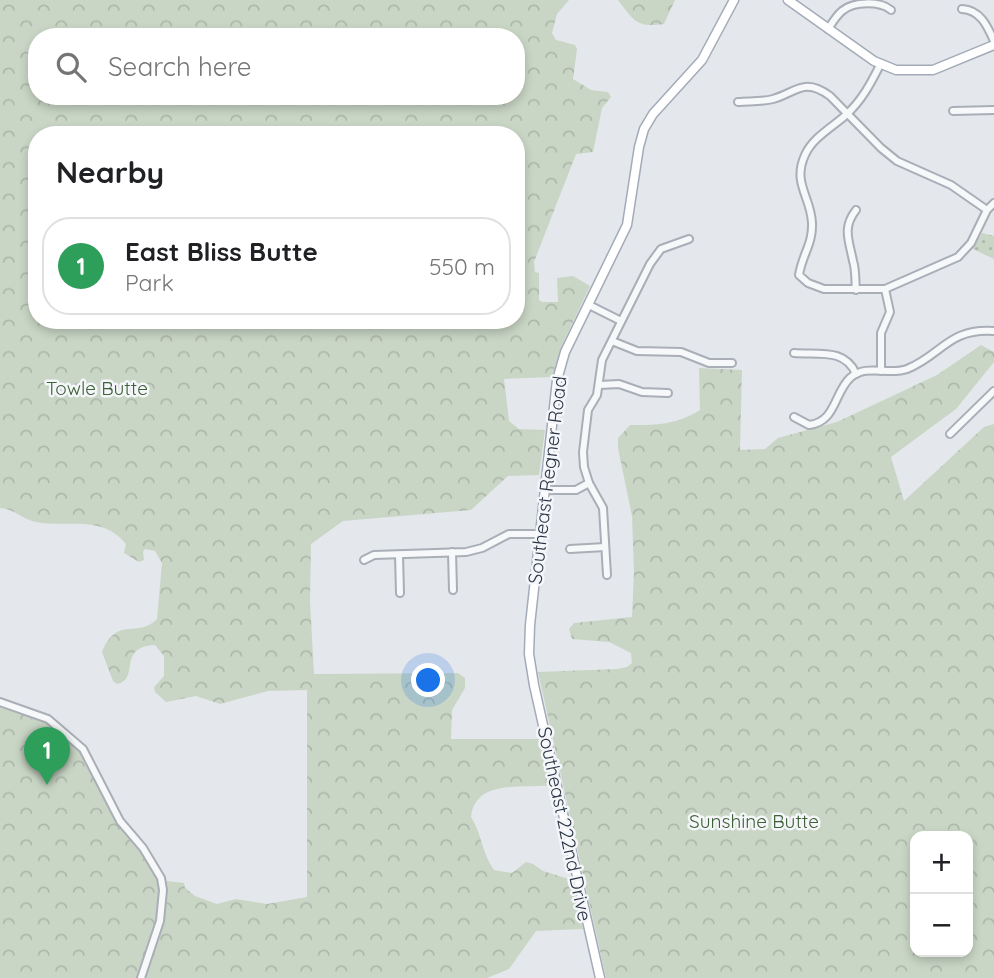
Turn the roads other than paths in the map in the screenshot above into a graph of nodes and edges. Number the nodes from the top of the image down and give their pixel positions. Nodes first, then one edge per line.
1 (734, 0) edge
2 (788, 0) edge
3 (962, 9) dead end
4 (891, 10) dead end
5 (828, 29) junction
6 (994, 43) edge
7 (880, 65) junction
8 (738, 102) dead end
9 (994, 110) edge
10 (953, 111) dead end
11 (848, 113) junction
12 (994, 203) edge
13 (856, 210) dead end
14 (987, 210) junction
15 (689, 239) dead end
16 (885, 289) junction
17 (856, 290) junction
18 (589, 305) junction
19 (621, 320) junction
20 (994, 331) edge
21 (612, 341) junction
22 (794, 354) dead end
23 (732, 363) dead end
24 (881, 370) junction
25 (856, 374) junction
26 (599, 385) junction
27 (994, 391) edge
28 (668, 393) dead end
29 (794, 417) dead end
30 (950, 434) dead end
31 (589, 483) junction
32 (545, 489) junction
33 (540, 534) junction
34 (606, 547) junction
35 (570, 549) dead end
36 (452, 552) junction
37 (399, 555) junction
38 (364, 560) dead end
39 (607, 575) dead end
40 (453, 590) dead end
41 (400, 593) dead end
42 (531, 671) joint
43 (0, 702) edge
44 (141, 978) edge
45 (600, 978) edge

1 - 18 main road, Southeast Regner Road
2 - 5 main road
3 - 6 street
4 - 5 street
5 - 7 main road
6 - 7 main road
7 - 11 street
8 - 11 street
9 - 10 street
11 - 14 street
11 - 17 street
12 - 14 street
13 - 17 street
14 - 16 street
15 - 19 street
16 - 17 street
16 - 24 street
18 - 19 street
18 - 32 main road, Southeast Regner Road
19 - 21 street
20 - 24 street
21 - 23 street
21 - 26 street
22 - 25 street
24 - 25 street
25 - 29 street
26 - 28 street
26 - 31 street
27 - 30 street
31 - 32 street
31 - 34 street
32 - 33 main road, Southeast Regner Road
33 - 36 street
33 - 42 main road, Southeast Regner Road
34 - 35 street
34 - 39 street
36 - 37 street
36 - 40 street
37 - 38 street
37 - 41 street
42 - 45 main road, Southeast 222nd Drive
43 - 44 street

